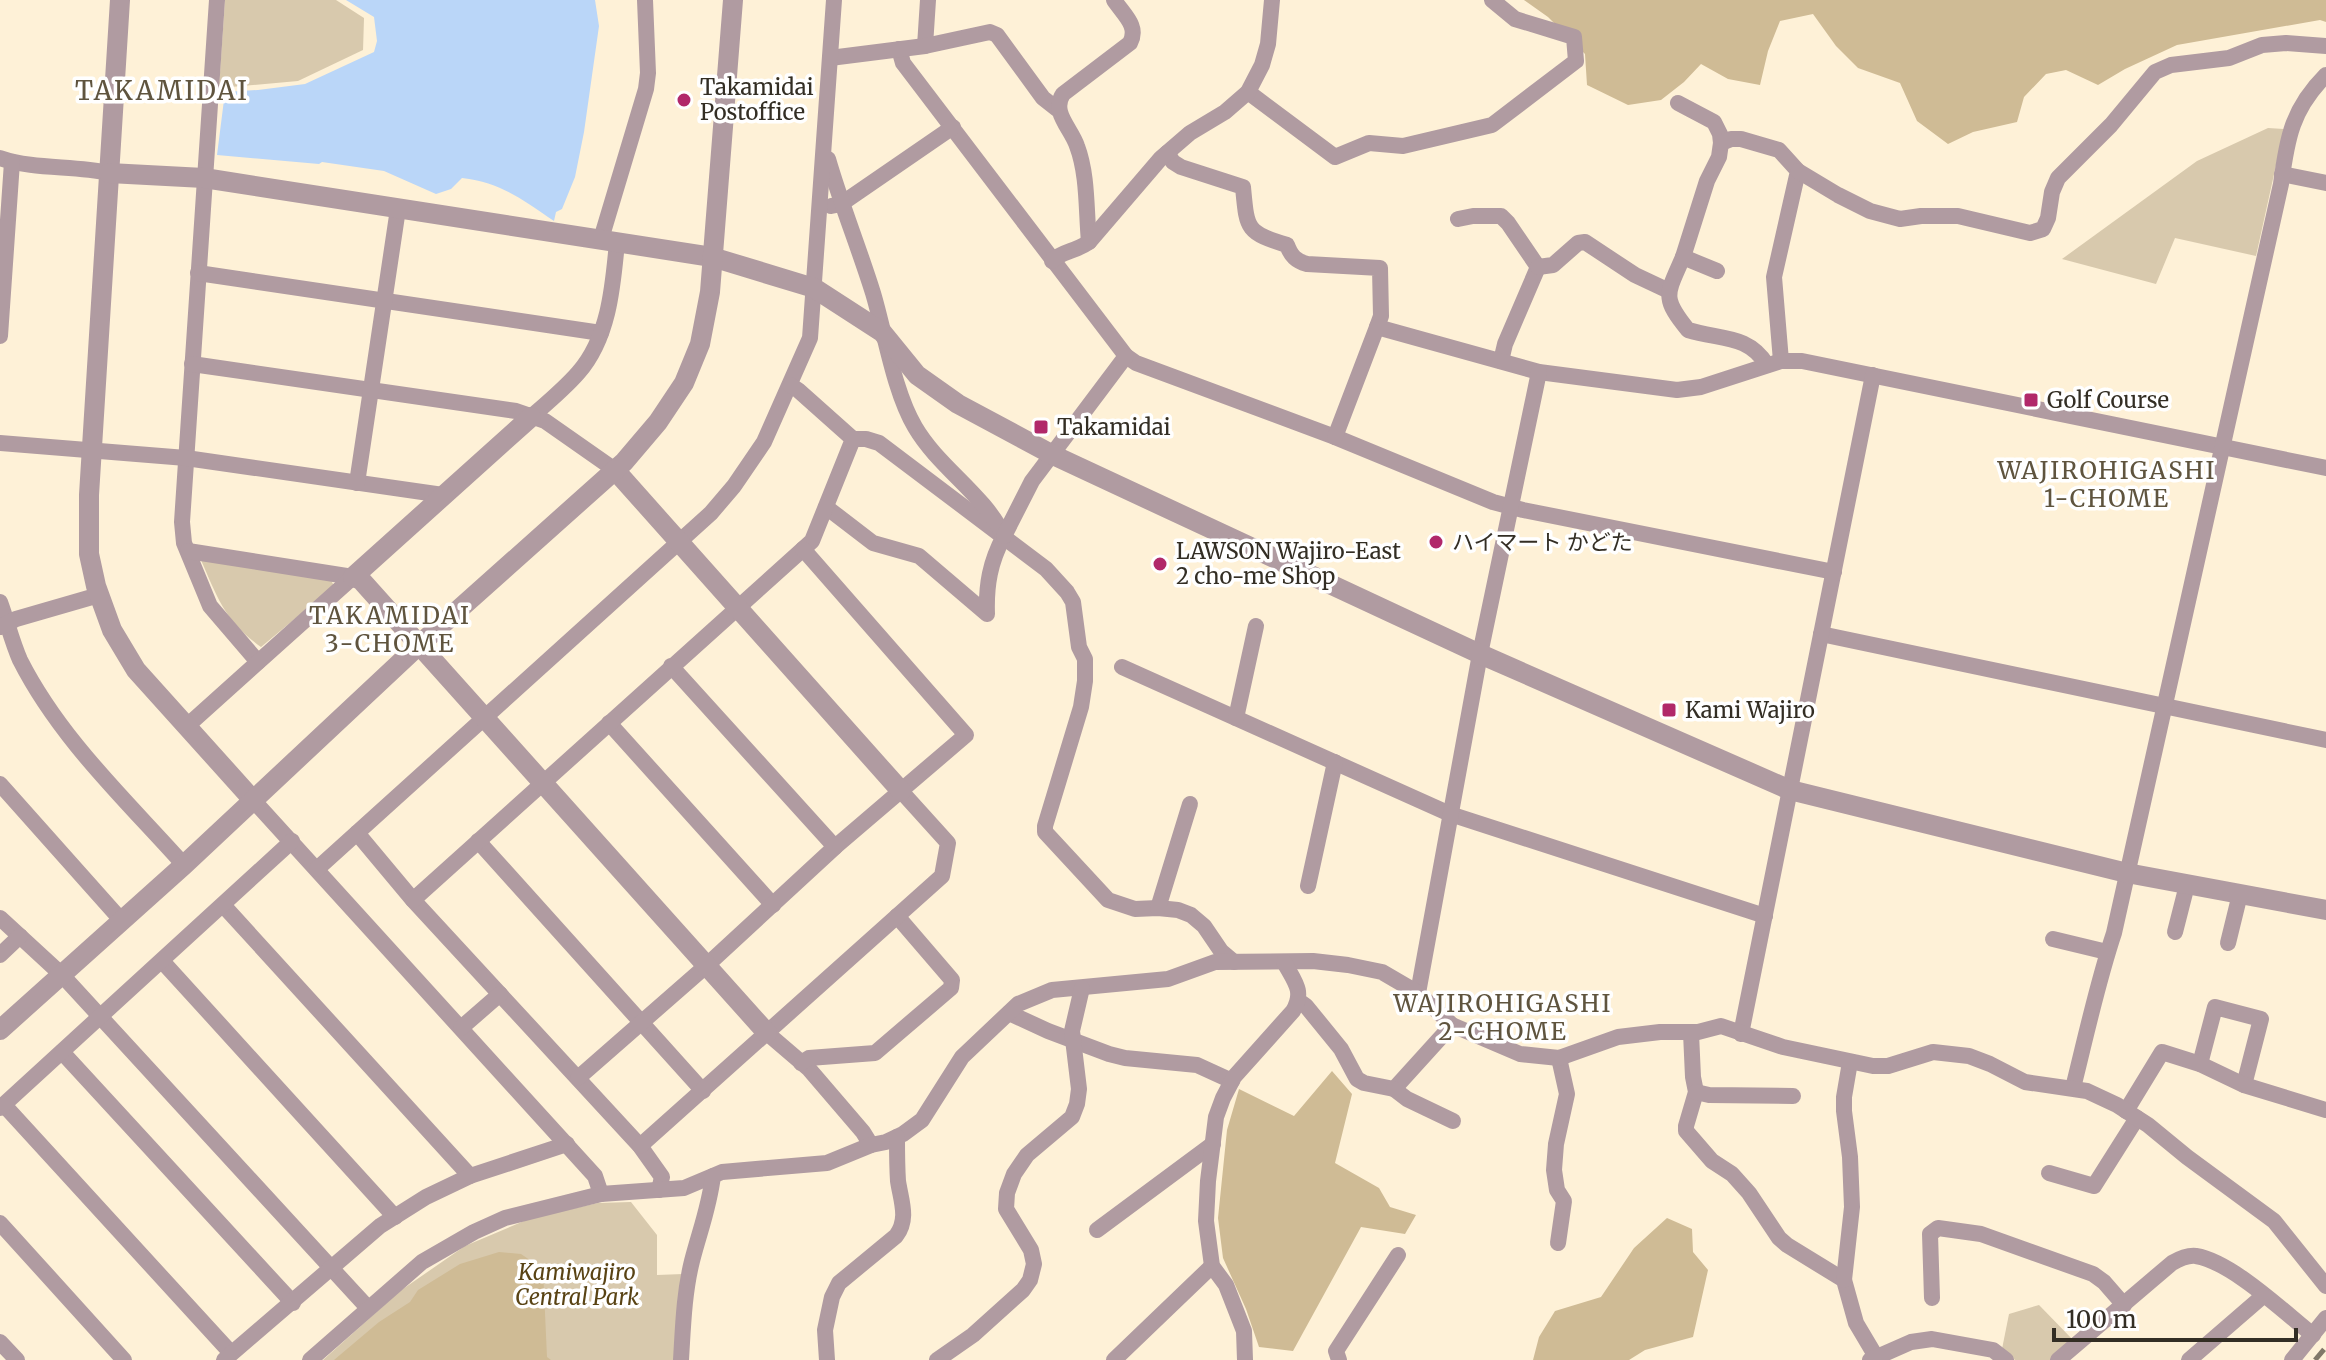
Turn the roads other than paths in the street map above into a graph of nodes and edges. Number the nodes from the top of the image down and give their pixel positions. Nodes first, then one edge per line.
1 (120, 0) edge
2 (217, 0) edge
3 (645, 0) edge
4 (733, 0) edge
5 (834, 0) edge
6 (928, 0) edge
7 (1114, 0) edge
8 (1272, 0) edge
9 (1492, 0) edge
10 (925, 46) junction
11 (2326, 46) edge
12 (899, 49) junction
13 (830, 58) junction
14 (2326, 75) edge
15 (1248, 92) junction
16 (1678, 103) dead end
17 (1057, 109) junction
18 (953, 127) junction
19 (1721, 143) junction
20 (824, 145) junction
21 (1167, 153) junction
22 (6, 160) edge
23 (1798, 171) junction
24 (109, 173) junction
25 (2282, 174) junction
26 (204, 178) junction
27 (2326, 183) edge
28 (841, 204) junction
29 (820, 208) junction
30 (398, 209) junction
31 (1458, 219) dead end
32 (609, 240) junction
33 (1089, 242) junction
34 (712, 257) junction
35 (1683, 257) junction
36 (1052, 261) junction
37 (1538, 267) junction
38 (1717, 271) dead end
39 (198, 273) junction
40 (814, 288) junction
41 (1669, 291) junction
42 (384, 301) junction
43 (1377, 327) junction
44 (882, 332) junction
45 (601, 333) junction
46 (0, 336) edge
47 (1126, 356) junction
48 (1501, 361) junction
49 (1774, 363) junction
50 (192, 364) junction
51 (1539, 372) junction
52 (1873, 375) junction
53 (790, 385) junction
54 (371, 390) junction
55 (531, 417) junction
56 (1335, 437) junction
57 (853, 439) junction
58 (0, 443) edge
59 (2223, 447) junction
60 (91, 450) junction
61 (1053, 455) junction
62 (186, 458) junction
63 (2326, 468) edge
64 (615, 470) junction
65 (357, 483) junction
66 (443, 495) junction
67 (1511, 506) junction
68 (826, 507) junction
69 (1004, 536) junction
70 (678, 542) junction
71 (803, 549) junction
72 (188, 551) junction
73 (1834, 572) junction
74 (353, 577) junction
75 (99, 595) junction
76 (0, 602) edge
77 (736, 608) junction
78 (4, 626) edge
79 (1256, 626) dead end
80 (1821, 634) junction
81 (419, 645) junction
82 (1480, 654) junction
83 (258, 662) junction
84 (671, 666) junction
85 (1122, 667) dead end
86 (2164, 706) junction
87 (484, 718) junction
88 (1236, 718) junction
89 (609, 723) junction
90 (187, 726) junction
91 (2326, 740) edge
92 (1335, 762) junction
93 (542, 783) junction
94 (0, 784) edge
95 (1790, 790) junction
96 (901, 791) junction
97 (253, 800) junction
98 (1190, 804) dead end
99 (1450, 814) junction
100 (357, 833) junction
101 (292, 841) junction
102 (478, 841) junction
103 (835, 847) junction
104 (184, 865) junction
105 (317, 869) junction
106 (2127, 873) junction
107 (2187, 885) junction
108 (1308, 886) dead end
109 (2240, 894) junction
110 (413, 900) junction
111 (223, 905) junction
112 (773, 905) junction
113 (1158, 908) junction
114 (2326, 910) edge
115 (897, 916) junction
116 (1765, 916) junction
117 (0, 918) edge
118 (122, 921) junction
119 (2175, 932) dead end
120 (20, 936) junction
121 (2053, 939) dead end
122 (2228, 943) dead end
123 (2107, 952) junction
124 (0, 955) edge
125 (162, 961) junction
126 (1234, 962) junction
127 (1284, 962) junction
128 (706, 966) junction
129 (62, 975) junction
130 (1082, 988) junction
131 (1418, 993) junction
132 (500, 994) junction
133 (1299, 1001) junction
134 (1009, 1013) junction
135 (101, 1017) junction
136 (641, 1022) junction
137 (1452, 1025) junction
138 (461, 1028) junction
139 (0, 1030) edge
140 (767, 1033) junction
141 (1691, 1033) junction
142 (1741, 1034) junction
143 (1072, 1040) junction
144 (62, 1052) junction
145 (1559, 1058) junction
146 (1850, 1062) junction
147 (801, 1063) junction
148 (2200, 1064) junction
149 (578, 1078) junction
150 (1232, 1081) junction
151 (2244, 1085) junction
152 (2073, 1088) junction
153 (1394, 1089) junction
154 (703, 1091) junction
155 (1696, 1092) junction
156 (1793, 1096) dead end
157 (2, 1106) edge
158 (2326, 1110) edge
159 (2132, 1115) junction
160 (1453, 1121) dead end
161 (897, 1137) junction
162 (567, 1144) junction
163 (1213, 1144) junction
164 (871, 1145) junction
165 (640, 1146) junction
166 (2049, 1173) dead end
167 (470, 1176) junction
168 (713, 1176) junction
169 (659, 1190) junction
170 (601, 1194) junction
171 (395, 1217) junction
172 (0, 1223) edge
173 (1097, 1230) dead end
174 (1558, 1243) dead end
175 (1398, 1255) dead end
176 (1212, 1266) junction
177 (330, 1268) junction
178 (1844, 1280) junction
179 (2326, 1286) edge
180 (2263, 1296) junction
181 (1932, 1298) dead end
182 (293, 1303) junction
183 (2124, 1305) junction
184 (368, 1308) junction
185 (2326, 1318) edge
186 (2313, 1335) junction
187 (0, 1342) edge
188 (228, 1357) edge
189 (1875, 1359) edge
190 (17, 1360) edge
191 (124, 1360) edge
192 (310, 1360) edge
193 (681, 1360) edge
194 (827, 1360) edge
195 (937, 1360) edge
196 (1114, 1360) edge
197 (1245, 1360) edge
198 (1339, 1360) edge
199 (2006, 1360) edge
200 (2058, 1360) edge
201 (2189, 1360) edge
202 (2292, 1360) edge

1 - 24 street
2 - 26 street
3 - 32 street
4 - 34 street
5 - 13 street
6 - 10 street
7 - 17 street
8 - 15 street
9 - 15 street
10 - 12 street
10 - 17 street
11 - 23 street
12 - 13 street
12 - 18 street
13 - 20 street
14 - 25 street
15 - 21 street
16 - 19 street
17 - 33 street
18 - 28 street
18 - 36 street
19 - 23 street
19 - 35 street
20 - 28 street
20 - 29 street
21 - 33 street
21 - 43 street
22 - 24 street
22 - 46 street
23 - 49 street
24 - 26 street
24 - 60 street
25 - 27 street
25 - 59 street
26 - 30 street
26 - 39 street
28 - 29 street
28 - 44 street
29 - 40 street
30 - 32 street
30 - 42 street
31 - 37 street
32 - 34 street
32 - 45 street
33 - 36 street
34 - 40 street
34 - 64 street
35 - 38 street
35 - 41 street
36 - 47 street
37 - 41 street
37 - 48 street
39 - 42 street
39 - 50 street
40 - 44 street
40 - 53 street
41 - 49 street
42 - 45 street
42 - 54 street
43 - 48 street
43 - 56 street
44 - 61 street
44 - 69 street
45 - 55 street
47 - 56 street
47 - 61 street
48 - 51 street
49 - 51 street
49 - 52 street
50 - 54 street
50 - 62 street
51 - 67 street
52 - 59 street
52 - 73 street
53 - 57 street
53 - 70 street
54 - 55 street
54 - 65 street
55 - 64 street
55 - 66 street
56 - 67 street
57 - 68 street
57 - 69 street
58 - 60 street
59 - 63 street
59 - 86 street
60 - 62 street
60 - 75 street
61 - 69 street
61 - 82 street
62 - 65 street
62 - 72 street
64 - 70 street
64 - 81 street
65 - 66 street
66 - 74 street
67 - 73 street
67 - 82 street
68 - 69 street
68 - 71 street
69 - 113 street
70 - 77 street
70 - 87 street
71 - 77 street
71 - 96 street
72 - 74 street
72 - 83 street
73 - 80 street
74 - 81 street
74 - 83 street
75 - 78 street
75 - 90 street
76 - 78 street
77 - 84 street
77 - 96 street
78 - 104 street
79 - 88 street
80 - 86 street
80 - 95 street
81 - 87 street
81 - 97 street
82 - 95 street
82 - 99 street
83 - 90 street
84 - 89 street
84 - 103 street
85 - 88 street
86 - 91 street
86 - 106 street
87 - 93 street
87 - 100 street
88 - 92 street
89 - 93 street
89 - 112 street
90 - 97 street
92 - 99 street
92 - 108 street
93 - 102 street
93 - 128 street
94 - 118 street
95 - 106 street
95 - 116 street
96 - 103 street
96 - 115 street
97 - 101 street
97 - 104 street
98 - 113 street
99 - 116 street
99 - 131 street
100 - 105 street
100 - 110 street
101 - 105 street
101 - 111 street
102 - 110 street
102 - 136 street
103 - 112 street
104 - 118 street
105 - 138 street
106 - 107 street
106 - 123 street
107 - 109 street
107 - 119 street
109 - 114 street
109 - 122 street
110 - 132 street
111 - 125 street
111 - 167 street
112 - 128 street
113 - 126 street
115 - 140 street
115 - 147 street
116 - 142 street
117 - 120 street
118 - 129 street
120 - 124 street
120 - 129 street
121 - 123 street
123 - 152 street
125 - 135 street
125 - 171 street
126 - 127 street
126 - 130 street
127 - 131 street
127 - 133 street
128 - 136 street
128 - 140 street
129 - 135 street
129 - 139 street
130 - 134 street
130 - 143 street
131 - 137 street
132 - 138 street
132 - 149 street
133 - 150 street
133 - 153 street
134 - 143 street
134 - 161 street
135 - 144 street
135 - 177 street
136 - 149 street
136 - 154 street
137 - 145 street
137 - 153 street
138 - 162 street
140 - 147 street
140 - 154 street
141 - 142 street
141 - 145 street
141 - 155 street
142 - 146 street
143 - 150 street
143 - 195 street
144 - 157 street
144 - 182 street
145 - 174 street
146 - 152 street
146 - 178 street
147 - 164 street
148 - 151 street
148 - 151 street
148 - 159 street
149 - 165 street
150 - 163 street
151 - 158 street
152 - 159 street
153 - 160 street
154 - 165 street
155 - 156 street
155 - 178 street
157 - 188 street
159 - 166 street
159 - 179 street
161 - 164 street
161 - 194 street
162 - 167 street
162 - 170 street
163 - 173 street
163 - 176 street
164 - 168 street
165 - 169 street
167 - 171 street
168 - 169 street
168 - 193 street
169 - 170 street
170 - 184 street
171 - 177 street
172 - 191 street
175 - 198 street
176 - 196 street
176 - 197 street
177 - 182 street
177 - 184 street
178 - 189 street
180 - 183 street
180 - 186 street
180 - 201 street
181 - 183 street
182 - 188 street
183 - 200 street
184 - 192 street
185 - 186 street
186 - 202 street
187 - 190 street
189 - 199 street

